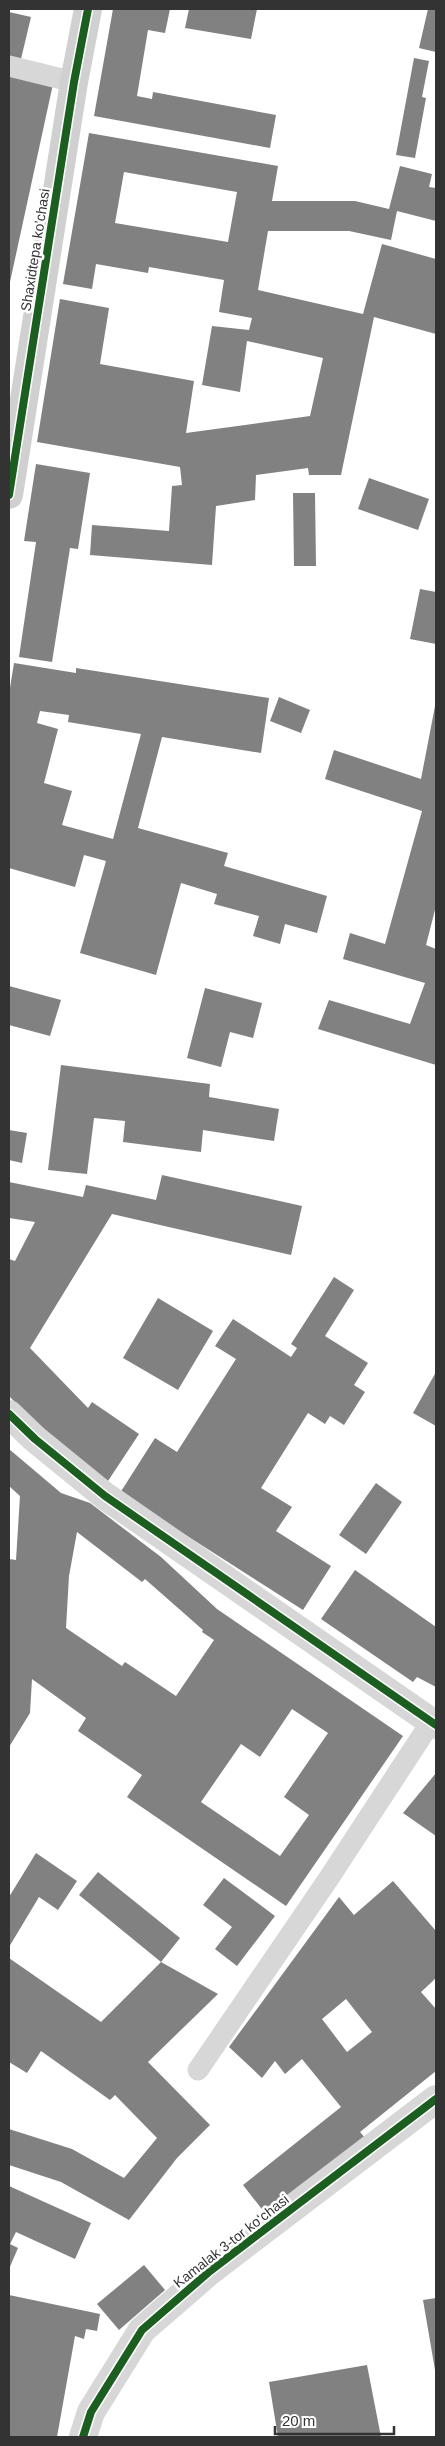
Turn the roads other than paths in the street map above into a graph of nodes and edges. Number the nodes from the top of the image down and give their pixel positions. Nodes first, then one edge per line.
1 (88, 9) edge
2 (9, 66) edge
3 (74, 82) junction
4 (9, 495) edge
5 (9, 1414) edge
6 (434, 1724) edge
7 (198, 2070) dead end
8 (436, 2099) edge
9 (83, 2437) edge

1 - 3 street, Shaxidtepa ko'chasi
2 - 3 lane
3 - 4 street, Shaxidtepa ko'chasi
5 - 6 street
6 - 7 lane
8 - 9 street, Kamalak 3-tor koʻchasi

